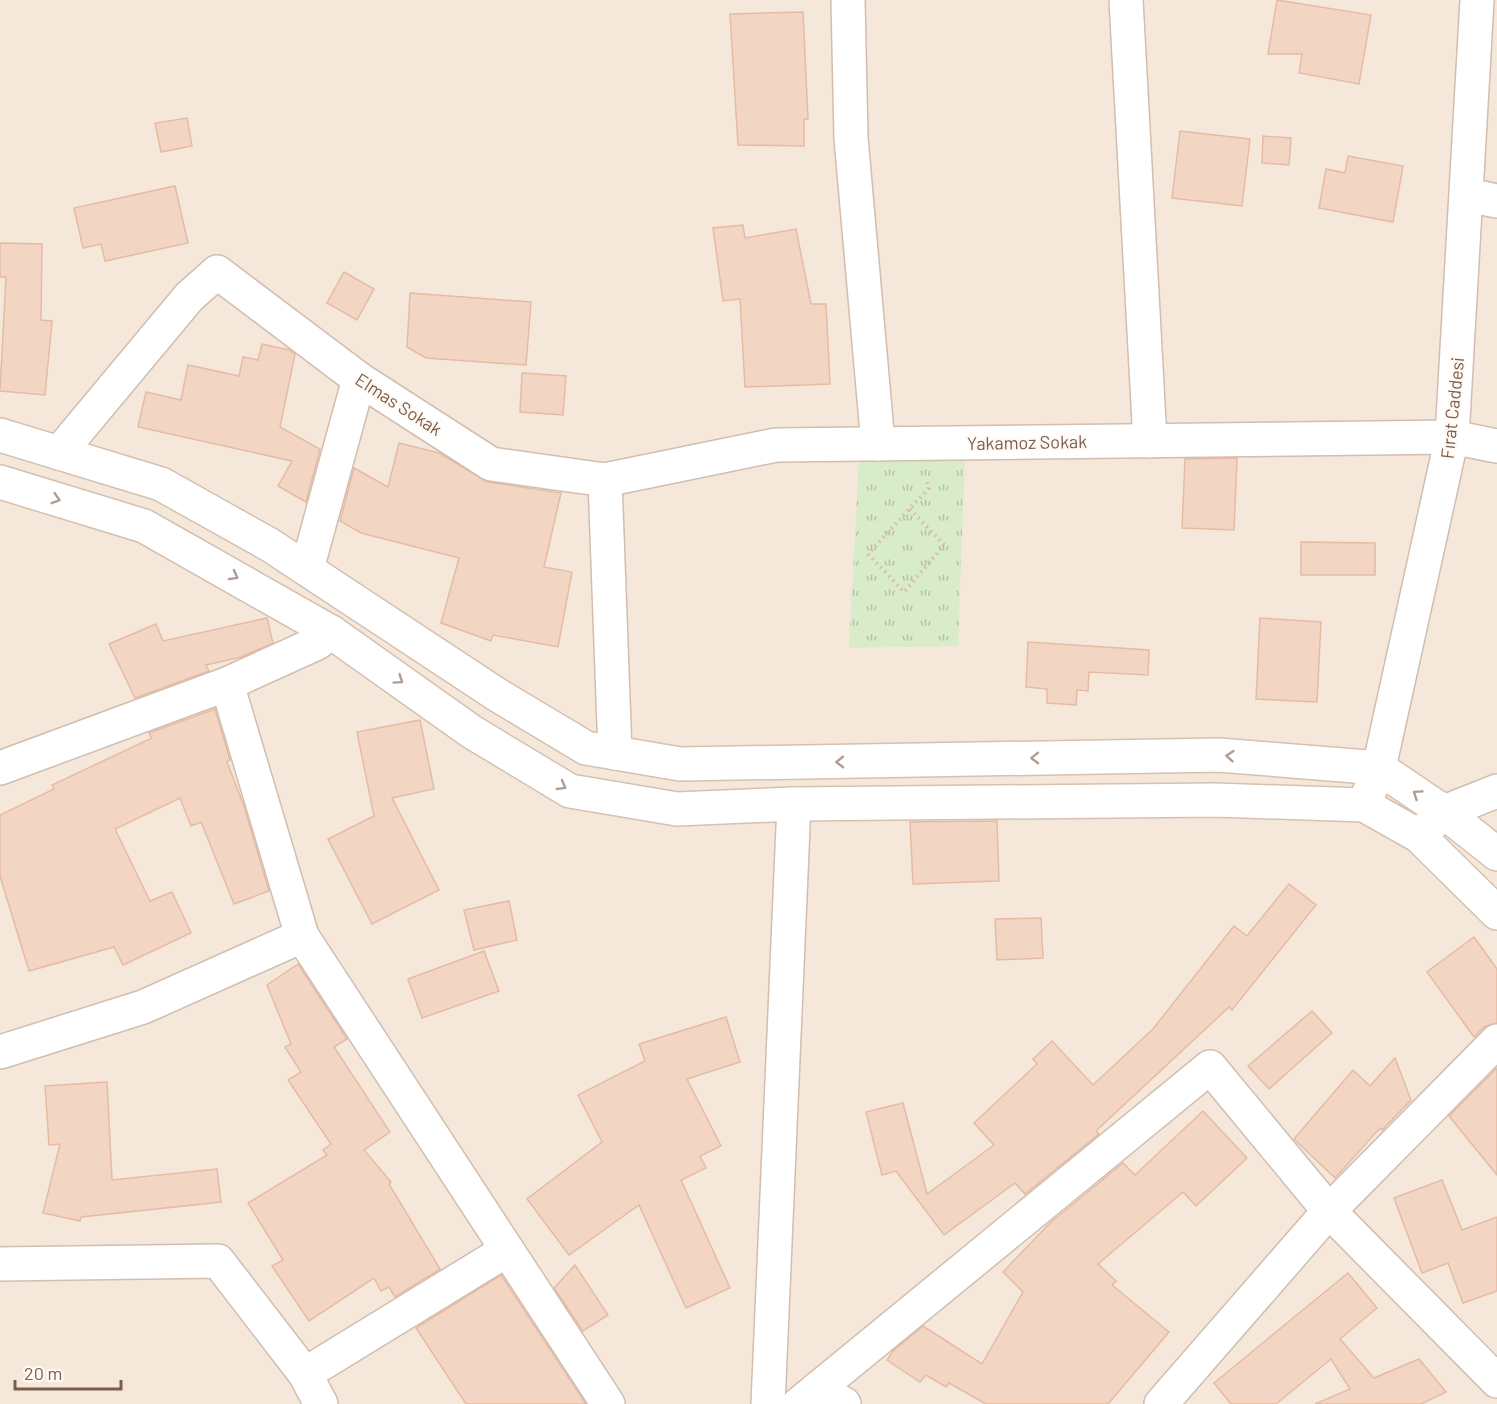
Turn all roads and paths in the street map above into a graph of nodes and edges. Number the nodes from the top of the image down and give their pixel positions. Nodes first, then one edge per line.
1 (848, 0) edge
2 (1126, 0) edge
3 (1477, 0) edge
4 (1483, 198) edge
5 (359, 379) junction
6 (0, 435) edge
7 (1452, 437) junction
8 (1150, 441) junction
9 (878, 444) junction
10 (915, 444) junction
11 (1497, 446) edge
12 (59, 453) junction
13 (605, 480) junction
14 (0, 482) edge
15 (910, 509) junction
16 (307, 569) junction
17 (331, 632) junction
18 (227, 684) junction
19 (615, 753) junction
20 (0, 768) edge
21 (1379, 768) junction
22 (1497, 790) edge
23 (794, 804) junction
24 (1364, 805) junction
25 (1444, 812) junction
26 (1419, 836) junction
27 (1497, 854) edge
28 (1497, 913) edge
29 (302, 936) junction
30 (1497, 1041) edge
31 (0, 1052) edge
32 (1329, 1211) junction
33 (507, 1250) junction
34 (0, 1264) edge
35 (305, 1374) junction
36 (1497, 1381) edge
37 (820, 1399) edge
38 (321, 1404) edge
39 (608, 1404) edge
40 (768, 1404) edge
41 (1161, 1404) edge

1 - 9 street
2 - 8 street
3 - 4 street, Fırat Caddesi
4 - 7 street, Fırat Caddesi
5 - 12 street, Elmas Sokak
5 - 13 street, Elmas Sokak
5 - 16 street
6 - 12 street
7 - 8 street, Yakamoz Sokak
7 - 11 street, Yakamoz Sokak
7 - 21 street, Fırat Caddesi
8 - 10 street, Yakamoz Sokak
9 - 10 street, Yakamoz Sokak
9 - 13 street, Yakamoz Sokak
10 - 15 path
12 - 16 street
13 - 19 street
14 -> 17 street
15 - 15 path
16 - 19 street
17 - 18 street
17 -> 23 street
18 - 20 street
18 - 29 street
21 -> 19 street
21 - 24 street, Fırat Caddesi
25 -> 21 street
22 - 25 street
23 - 24 street
23 - 40 street
24 - 26 street
25 - 26 street
25 - 27 street
26 - 28 street
29 - 31 street
29 - 33 street
30 - 32 street
32 - 36 street
32 - 37 street
32 - 41 street
33 - 35 street
33 - 39 street
34 - 35 street
35 - 38 street

